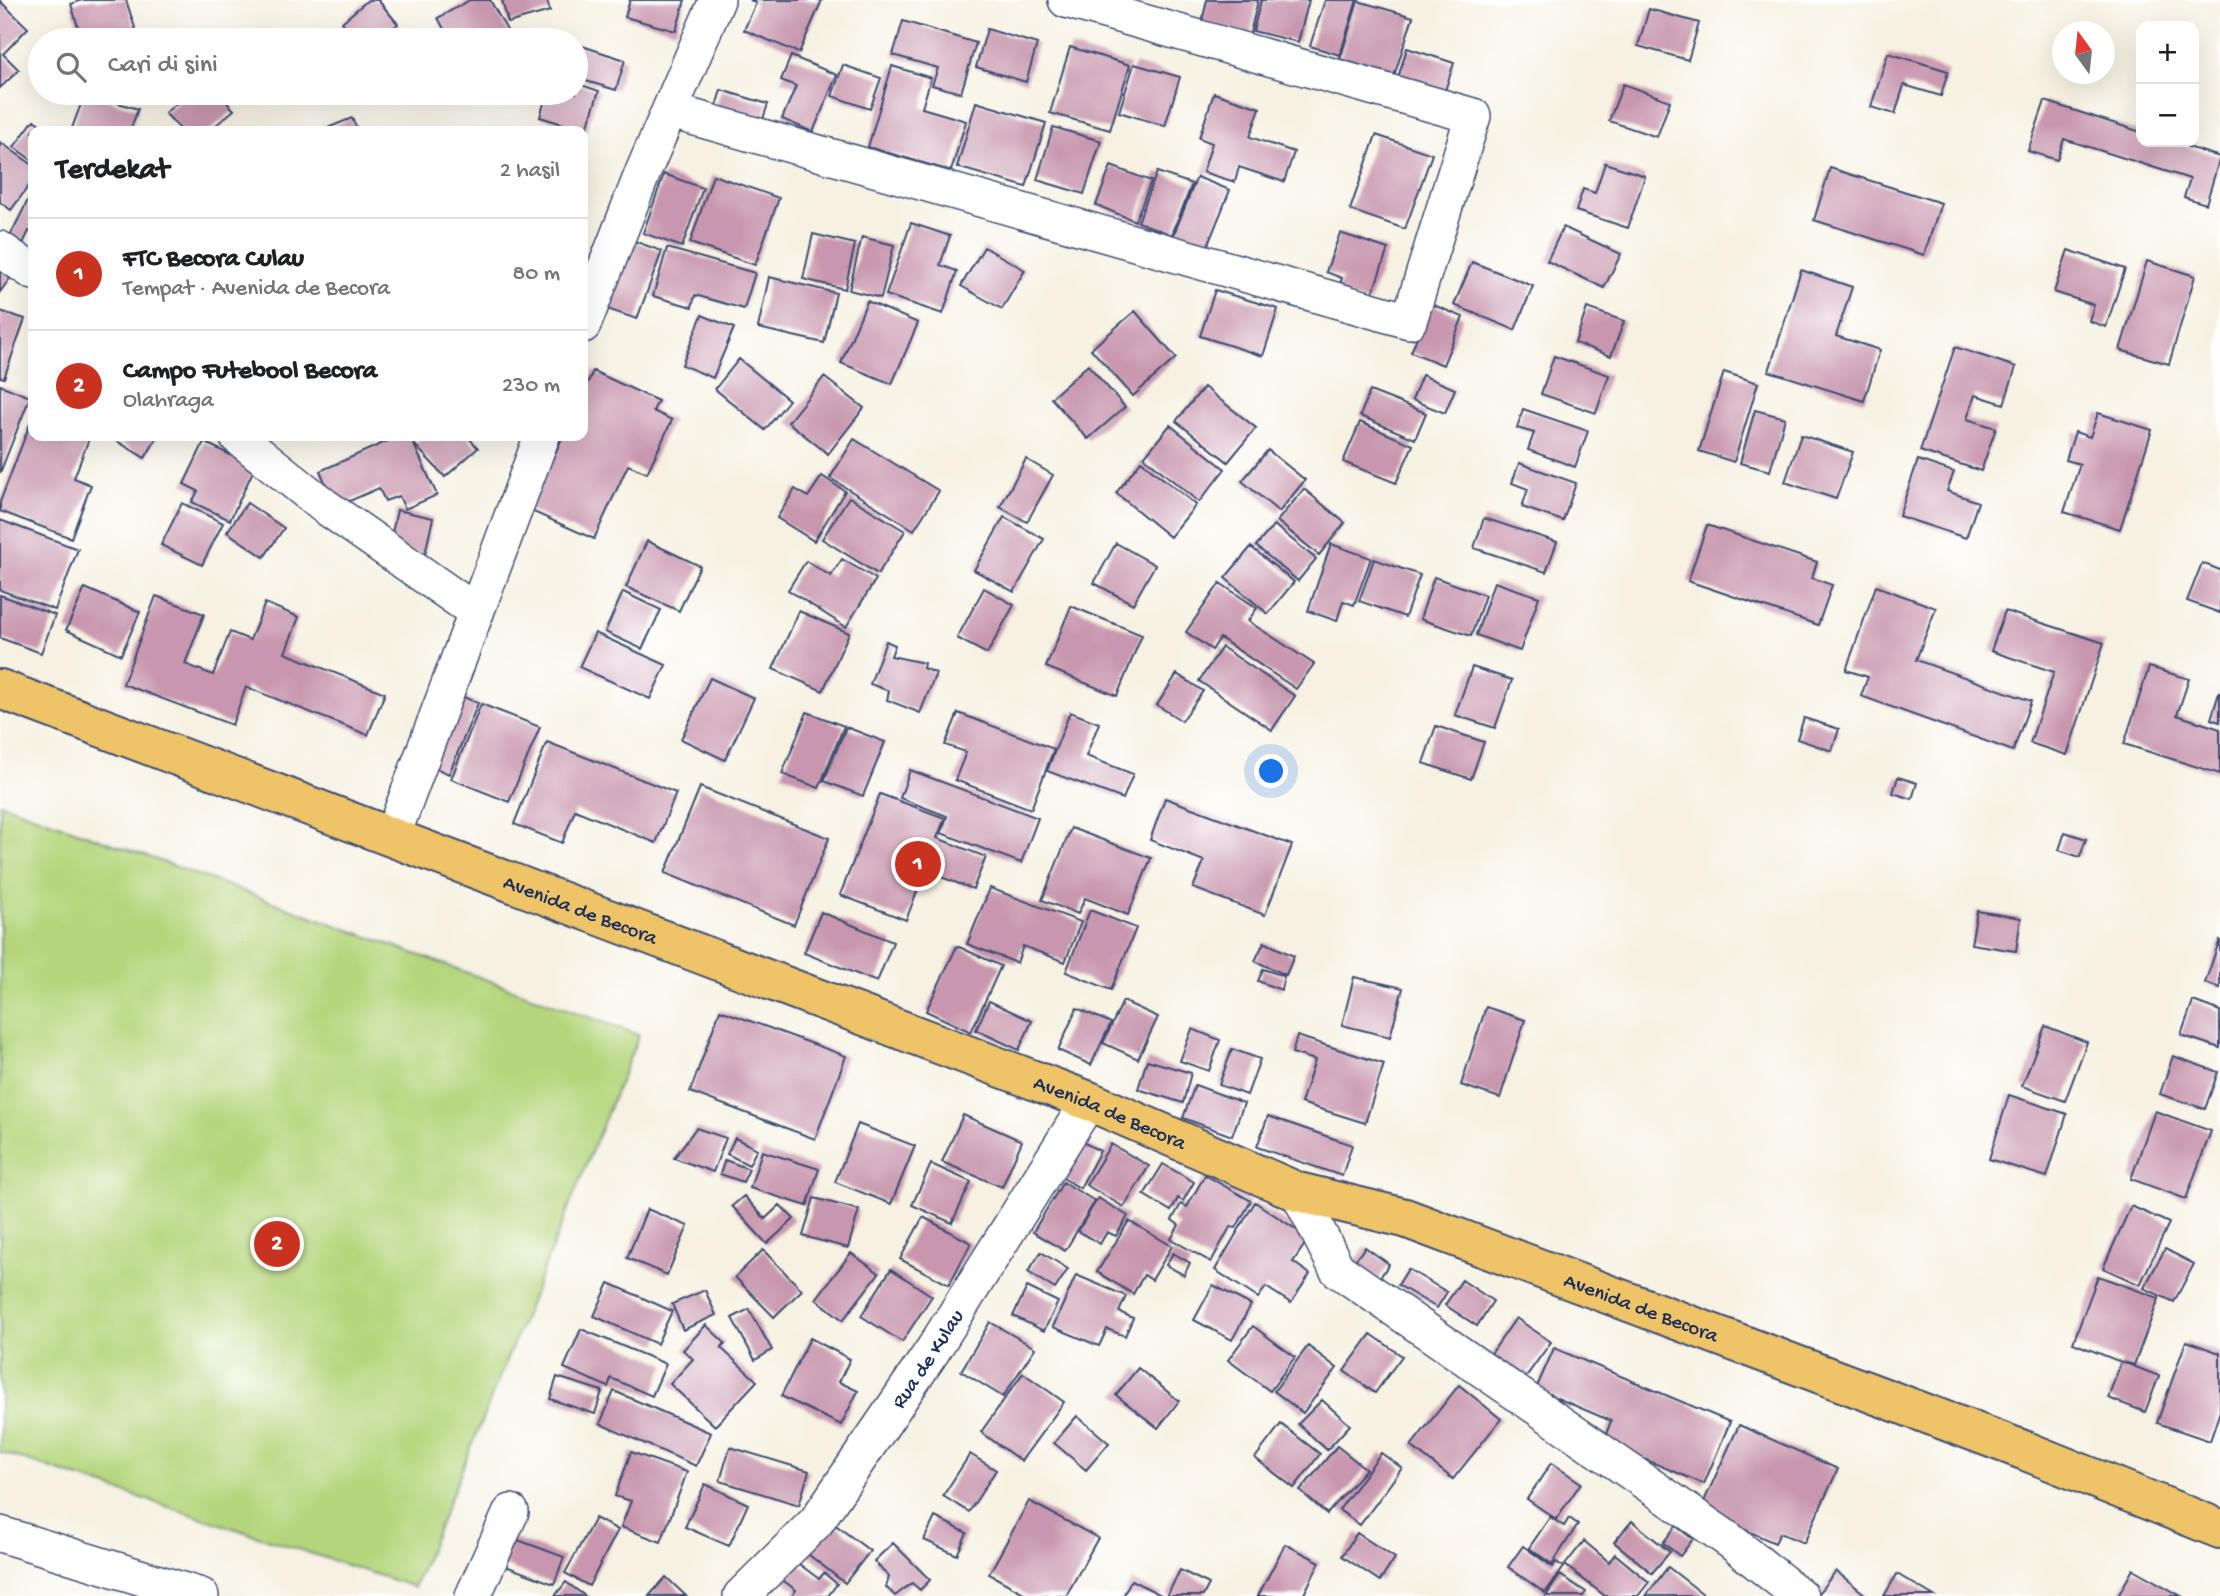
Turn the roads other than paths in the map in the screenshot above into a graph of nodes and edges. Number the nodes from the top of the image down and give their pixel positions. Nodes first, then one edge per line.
1 (717, 0) edge
2 (1066, 0) edge
3 (671, 111) junction
4 (0, 249) edge
5 (28, 269) edge
6 (588, 313) edge
7 (243, 441) edge
8 (539, 441) edge
9 (476, 612) junction
10 (0, 689) edge
11 (392, 837) junction
12 (1089, 1101) junction
13 (1298, 1192) junction
14 (510, 1512) dead end
15 (2220, 1530) edge
16 (0, 1534) edge
17 (201, 1596) edge
18 (473, 1596) edge
19 (741, 1596) edge
20 (1800, 1596) edge

1 - 3 street
2 - 3 street
3 - 6 street
4 - 5 street
7 - 9 street
8 - 9 street
9 - 11 street
10 - 11 main road, Avenida de Becora
11 - 12 main road, Avenida de Becora
12 - 13 main road, Avenida de Becora
12 - 19 street, Rua de Kulau
13 - 15 main road, Avenida de Becora
13 - 20 street
14 - 18 street
16 - 17 street

